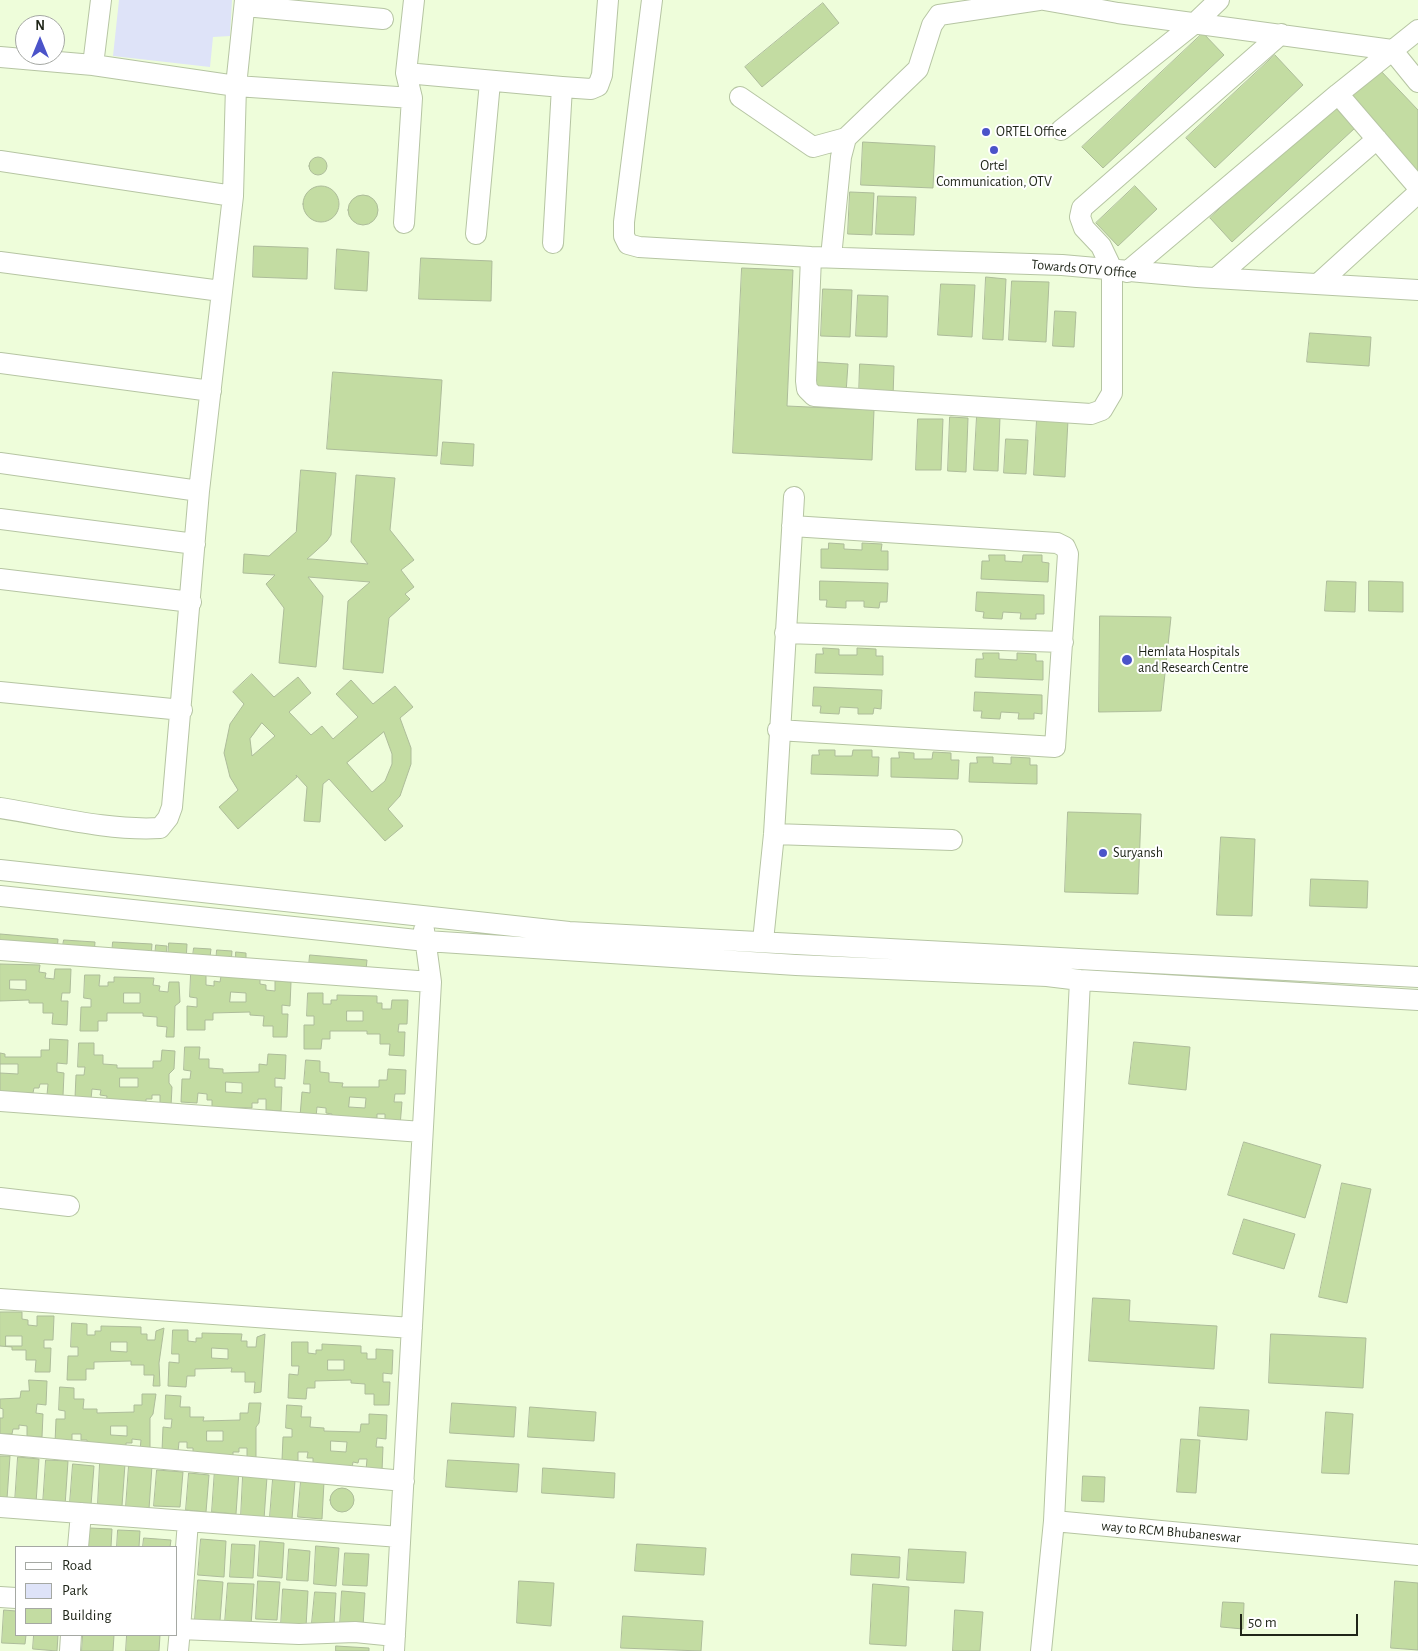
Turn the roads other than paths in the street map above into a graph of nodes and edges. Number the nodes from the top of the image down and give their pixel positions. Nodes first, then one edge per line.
1 (102, 0) edge
2 (414, 0) edge
3 (608, 0) edge
4 (652, 0) edge
5 (1038, 0) edge
6 (1044, 0) edge
7 (1220, 0) edge
8 (245, 3) edge
9 (1124, 6) edge
10 (383, 19) dead end
11 (1195, 23) junction
12 (1418, 30) edge
13 (1281, 34) junction
14 (1392, 50) junction
15 (0, 57) edge
16 (93, 65) junction
17 (406, 73) junction
18 (490, 82) junction
19 (1418, 82) edge
20 (236, 86) junction
21 (562, 87) junction
22 (1338, 94) junction
23 (740, 97) dead end
24 (412, 98) junction
25 (1061, 130) dead end
26 (846, 138) junction
27 (1377, 139) junction
28 (0, 161) edge
29 (1418, 187) edge
30 (1418, 193) edge
31 (232, 196) junction
32 (404, 224) dead end
33 (476, 234) dead end
34 (553, 243) dead end
35 (811, 257) junction
36 (831, 257) junction
37 (0, 262) edge
38 (1120, 271) junction
39 (1216, 278) junction
40 (1318, 284) junction
41 (1414, 285) edge
42 (220, 291) junction
43 (0, 363) edge
44 (211, 391) junction
45 (0, 463) edge
46 (199, 491) junction
47 (794, 497) dead end
48 (0, 519) edge
49 (792, 526) junction
50 (195, 544) junction
51 (0, 579) edge
52 (191, 602) junction
53 (785, 633) junction
54 (1063, 642) junction
55 (0, 692) edge
56 (182, 710) junction
57 (778, 730) junction
58 (0, 808) edge
59 (774, 834) junction
60 (952, 840) dead end
61 (0, 870) edge
62 (0, 896) edge
63 (420, 915) junction
64 (426, 941) junction
65 (763, 941) junction
66 (0, 950) edge
67 (1418, 977) edge
68 (1080, 980) junction
69 (432, 982) junction
70 (1418, 1000) edge
71 (0, 1101) edge
72 (422, 1132) junction
73 (0, 1198) edge
74 (69, 1206) dead end
75 (0, 1299) edge
76 (412, 1328) junction
77 (0, 1444) edge
78 (404, 1481) junction
79 (0, 1508) edge
80 (81, 1513) junction
81 (188, 1521) junction
82 (1054, 1521) junction
83 (400, 1537) junction
84 (78, 1546) edge
85 (1418, 1555) edge
86 (0, 1597) edge
87 (15, 1598) edge
88 (180, 1629) junction
89 (71, 1636) edge
90 (394, 1643) edge
91 (70, 1651) edge
92 (178, 1651) edge
93 (1041, 1651) edge

1 - 16 street
2 - 17 street
3 - 21 street
4 - 35 street, Towards OTV Office
5 - 26 street
6 - 9 street
7 - 11 street
8 - 10 street
8 - 20 street
9 - 11 street
11 - 13 street
11 - 25 street
12 - 14 street
13 - 14 street
13 - 38 street
14 - 19 street
14 - 22 street
15 - 16 street
16 - 20 street
17 - 18 street
17 - 24 street
18 - 21 street
18 - 33 street
20 - 24 street
20 - 31 street
21 - 34 street
22 - 27 street
22 - 38 street
23 - 26 street
24 - 32 street
26 - 36 street
27 - 29 street
27 - 39 street
28 - 31 street
30 - 40 street
31 - 42 street
35 - 36 street, Towards OTV Office
35 - 38 street
36 - 38 street, Towards OTV Office
37 - 42 street
38 - 39 street, Towards OTV Office
39 - 40 street, Towards OTV Office
40 - 41 street, Towards OTV Office
42 - 44 street
43 - 44 street
44 - 46 street
45 - 46 street
46 - 50 street
47 - 49 street
48 - 50 street
49 - 53 street
49 - 54 street
50 - 52 street
51 - 52 street
52 - 56 street
53 - 54 street
53 - 57 street
54 - 57 street
55 - 56 street
56 - 58 street
57 - 59 street
59 - 60 street
59 - 65 street
61 - 63 street
62 - 64 street
63 - 64 street
63 - 65 street
64 - 68 street
64 - 69 street
65 - 67 street
66 - 69 street
68 - 70 street
68 - 82 street
69 - 72 street
71 - 72 street
72 - 76 street
73 - 74 street
75 - 76 street
76 - 78 street
77 - 78 street
78 - 83 street
79 - 80 street
80 - 81 street
80 - 84 street
81 - 83 street
81 - 88 street
82 - 85 street, way to RCM Bhubaneswar
82 - 93 street
83 - 90 street
86 - 87 street
88 - 90 street
88 - 92 street
89 - 91 street

